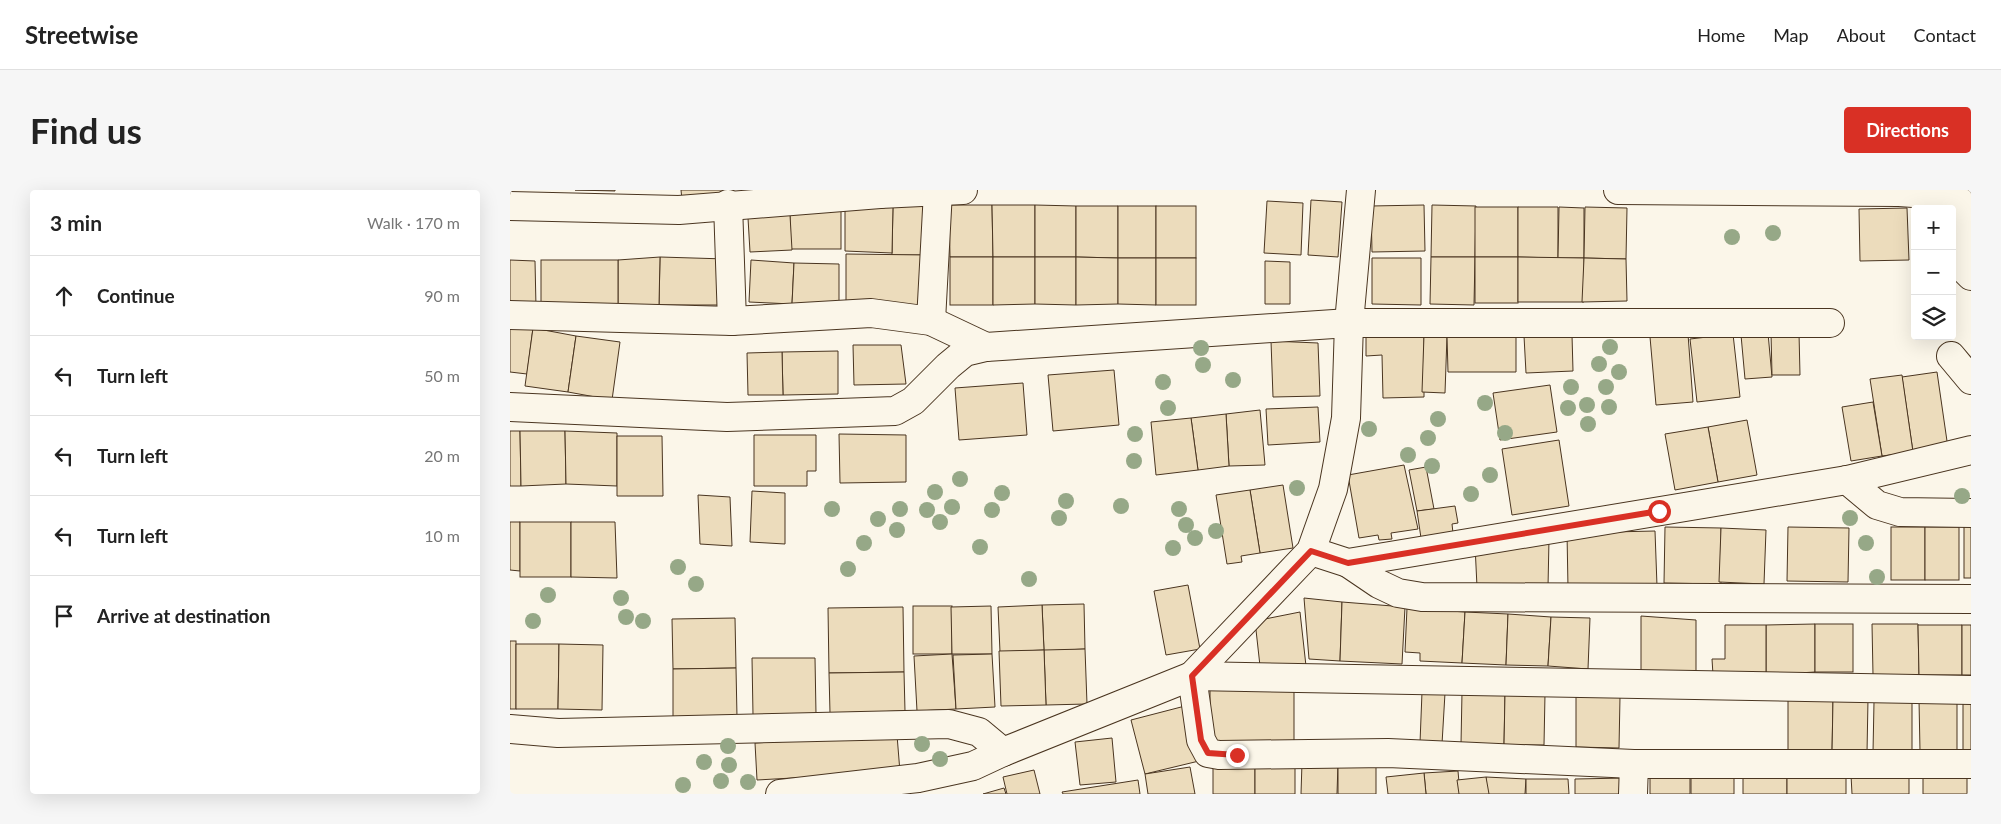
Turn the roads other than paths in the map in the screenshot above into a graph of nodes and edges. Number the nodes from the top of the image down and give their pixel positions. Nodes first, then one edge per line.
1 (950, 190) edge
2 (1361, 190) edge
3 (1618, 190) edge
4 (880, 192) edge
5 (1965, 197) edge
6 (728, 204) junction
7 (510, 206) edge
8 (1971, 276) edge
9 (510, 315) edge
10 (732, 321) junction
11 (931, 321) junction
12 (1349, 323) junction
13 (1830, 323) dead end
14 (986, 347) junction
15 (1951, 356) dead end
16 (1971, 380) edge
17 (510, 407) edge
18 (1971, 450) edge
19 (1847, 480) junction
20 (1971, 513) edge
21 (1311, 551) junction
22 (1348, 563) junction
23 (1971, 599) edge
24 (1192, 676) junction
25 (1971, 690) edge
26 (510, 729) edge
27 (1003, 752) junction
28 (1634, 764) junction
29 (1971, 764) edge
30 (780, 794) edge
31 (1633, 794) edge

1 - 4 street
1 - 11 street
2 - 12 street
3 - 5 street
4 - 6 street
5 - 8 street
6 - 7 street
6 - 10 street
9 - 10 street
10 - 11 street
11 - 14 street
12 - 13 street
12 - 14 street
12 - 21 street
14 - 17 street
15 - 16 street
18 - 19 street
19 - 20 street
19 - 22 street
21 - 22 street
21 - 24 street
22 - 23 street
24 - 25 street
24 - 27 street
24 - 28 street
26 - 27 street
27 - 30 street
28 - 29 street
28 - 31 street

